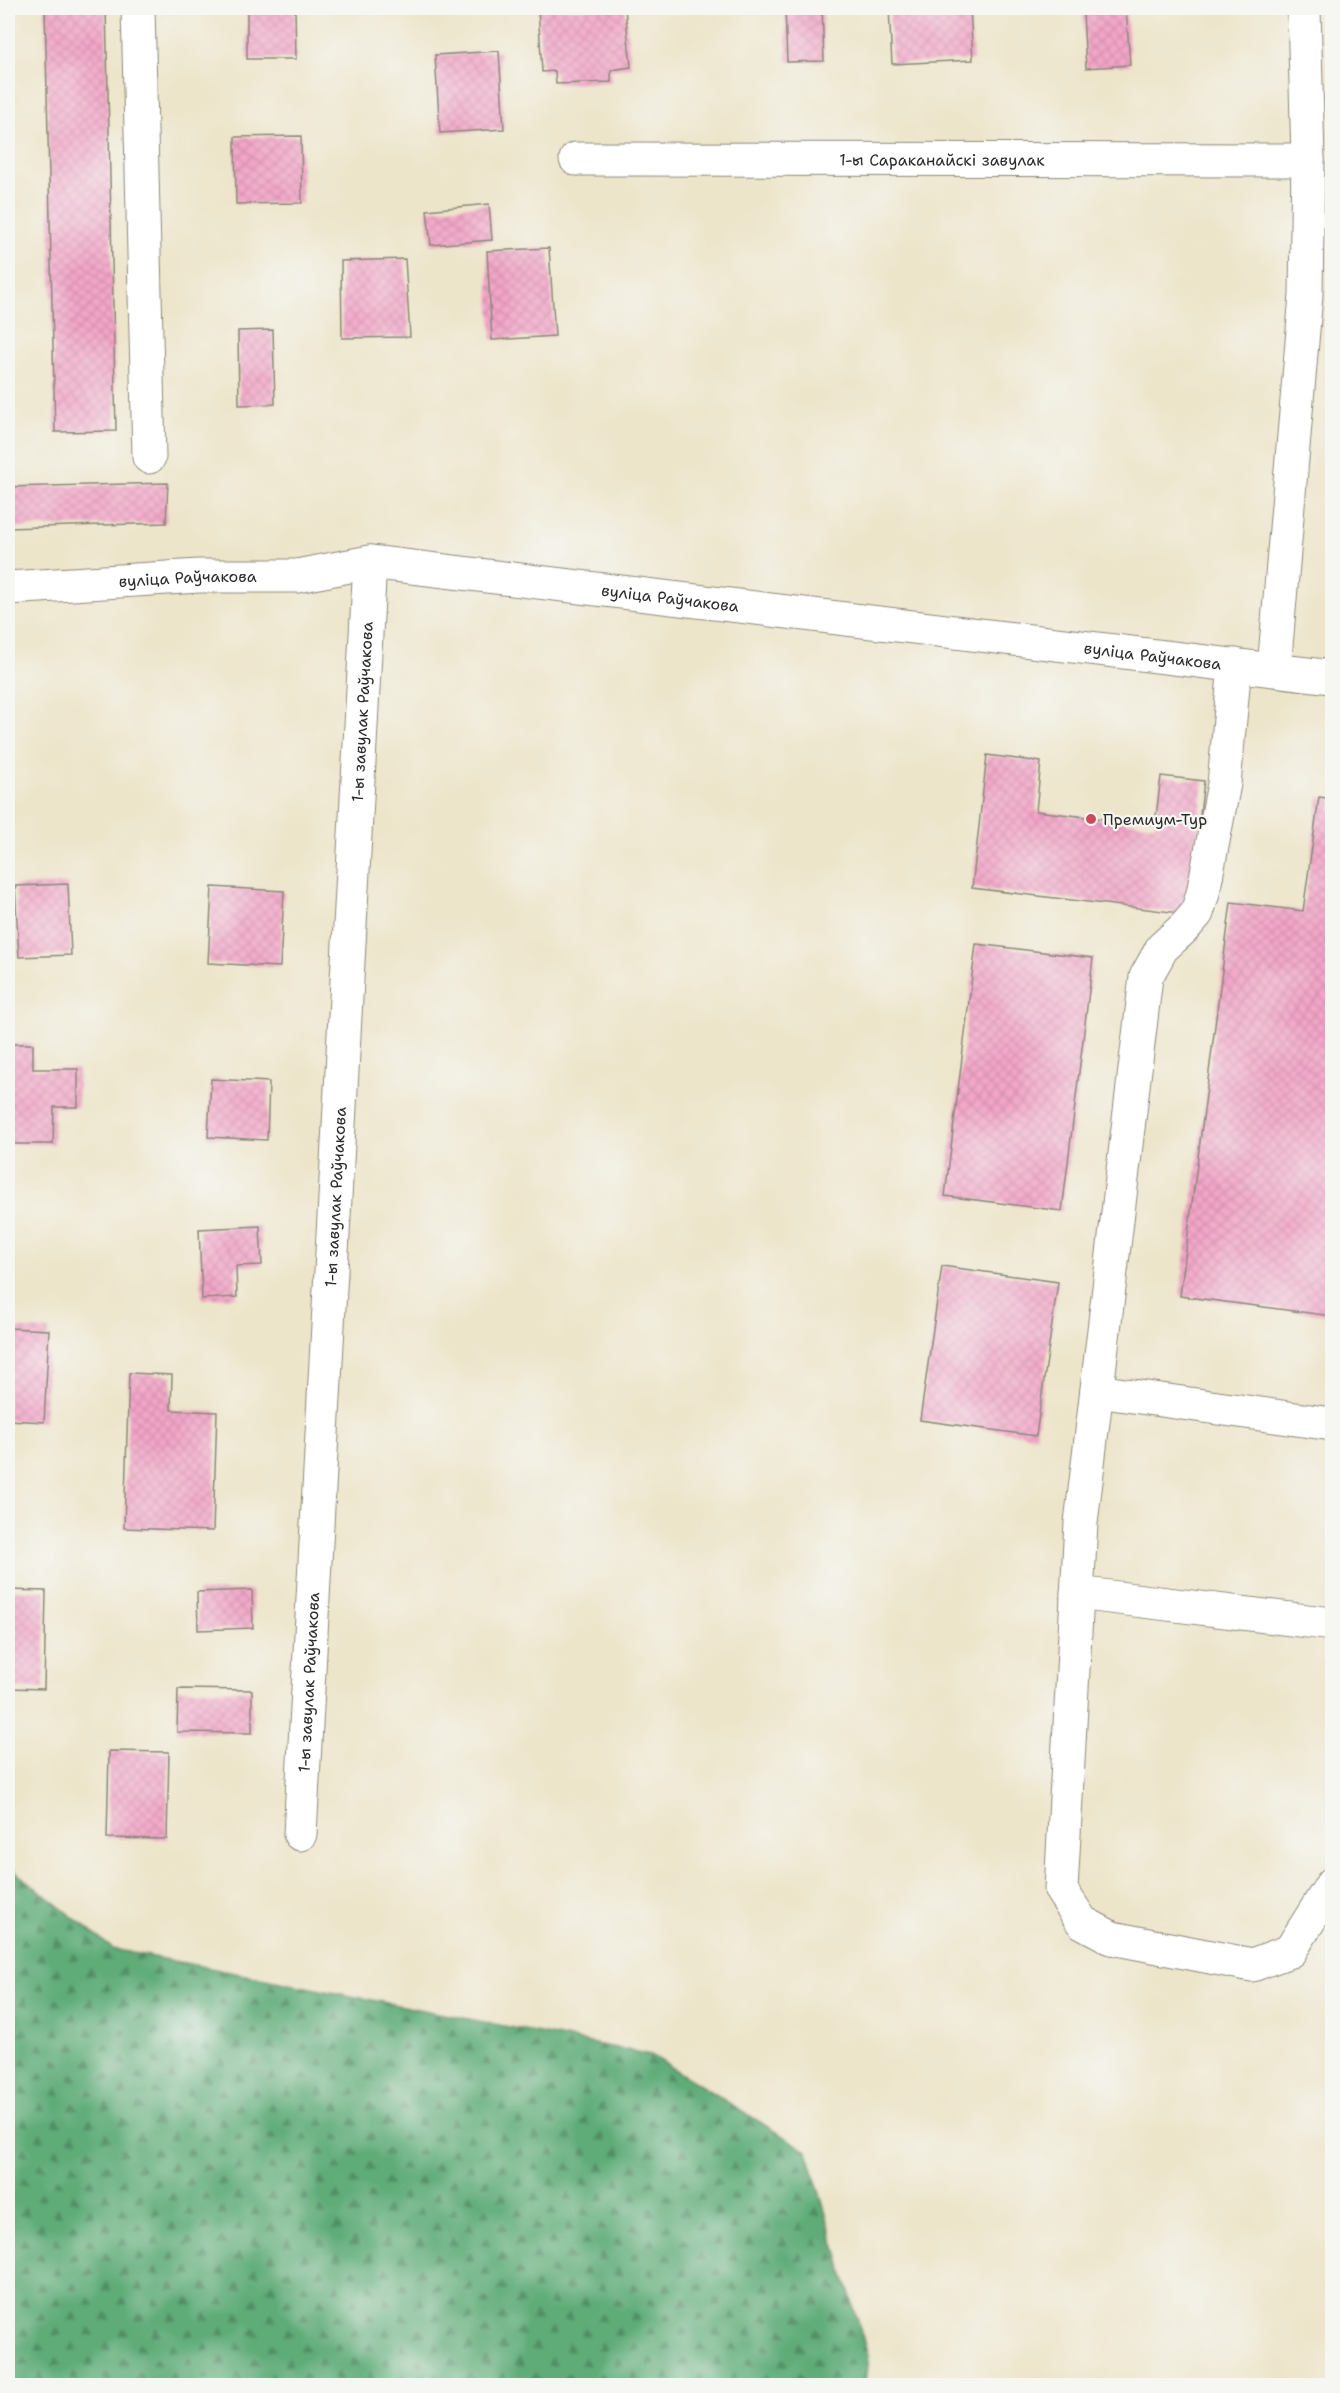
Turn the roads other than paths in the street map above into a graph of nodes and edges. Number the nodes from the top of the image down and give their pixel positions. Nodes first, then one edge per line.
1 (138, 8) edge
2 (1305, 8) edge
3 (576, 159) dead end
4 (1308, 160) junction
5 (149, 457) dead end
6 (370, 562) junction
7 (8, 588) edge
8 (1234, 664) junction
9 (1274, 669) junction
10 (1332, 677) edge
11 (1097, 1391) junction
12 (1332, 1424) edge
13 (1077, 1593) junction
14 (1332, 1624) edge
15 (300, 1834) dead end
16 (1332, 1884) edge

1 - 5 street
2 - 4 street
3 - 4 street, 1-ы Сараканайскі завулак
4 - 9 street
6 - 7 street, вуліца Раўчакова
6 - 8 street, вуліца Раўчакова
6 - 15 street, 1-ы завулак Раўчакова
8 - 9 street, вуліца Раўчакова
8 - 11 street
9 - 10 street, вуліца Раўчакова
11 - 12 street
11 - 13 street
13 - 14 street
13 - 16 street

